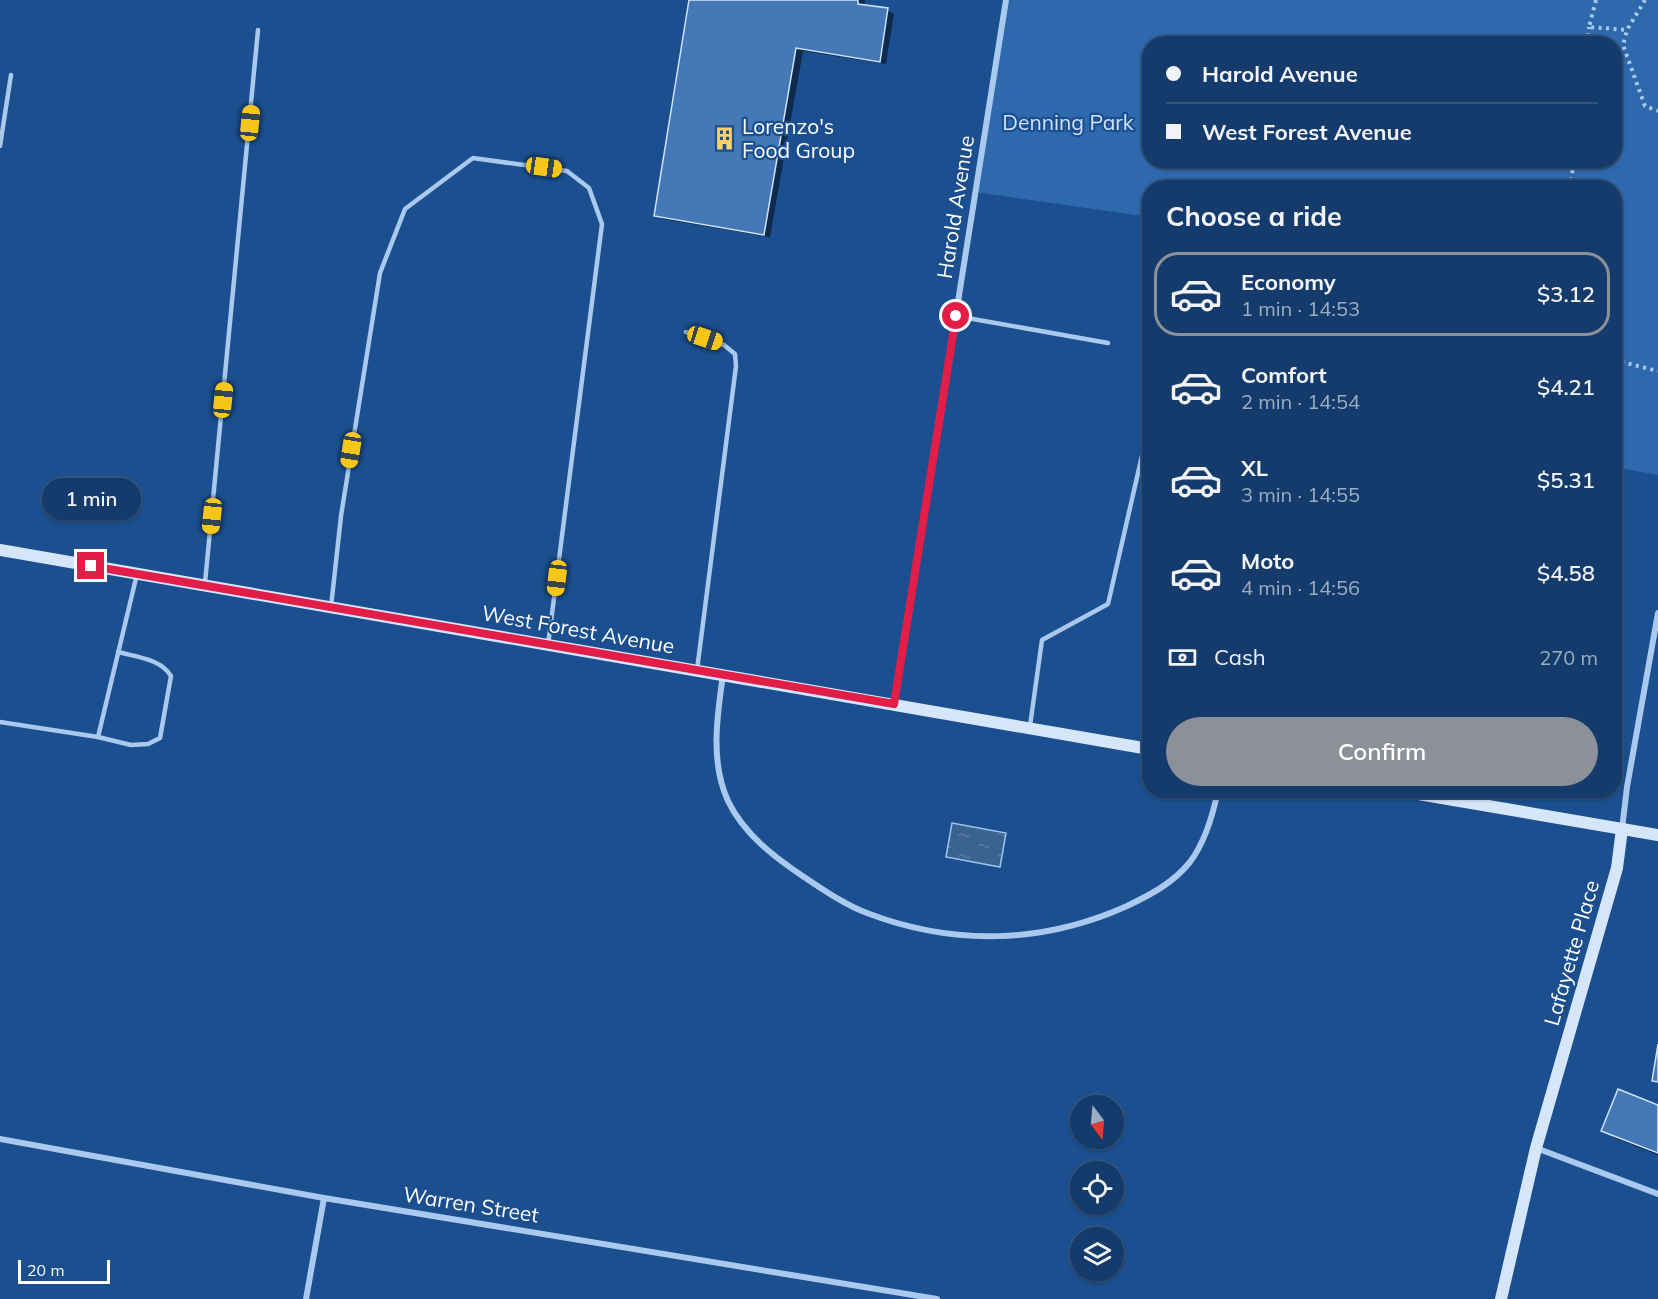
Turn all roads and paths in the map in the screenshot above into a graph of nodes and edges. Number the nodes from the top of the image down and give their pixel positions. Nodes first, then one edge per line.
1 (1006, 0) edge
2 (1596, 0) edge
3 (1645, 0) edge
4 (1589, 27) junction
5 (258, 30) dead end
6 (1627, 30) junction
7 (1588, 36) edge
8 (11, 75) dead end
9 (1658, 111) edge
10 (0, 146) edge
11 (956, 316) junction
12 (686, 332) dead end
13 (1108, 344) dead end
14 (1622, 362) edge
15 (1658, 371) edge
16 (1142, 456) edge
17 (0, 550) edge
18 (137, 574) junction
19 (205, 586) junction
20 (331, 607) junction
21 (1658, 613) edge
22 (548, 645) junction
23 (118, 652) junction
24 (696, 670) junction
25 (723, 675) junction
26 (894, 704) junction
27 (0, 722) edge
28 (1030, 728) junction
29 (98, 737) junction
30 (1142, 748) edge
31 (1216, 798) edge
32 (1442, 798) edge
33 (1622, 829) junction
34 (1658, 835) edge
35 (0, 1139) edge
36 (1536, 1148) junction
37 (1658, 1194) edge
38 (324, 1198) junction
39 (306, 1299) edge
40 (937, 1299) edge
41 (1501, 1299) edge

1 - 11 street, Harold Avenue
2 - 4 path
3 - 6 path
4 - 6 path
4 - 7 path
5 - 19 lane
6 - 9 path
8 - 10 lane
11 - 13 lane
11 - 26 street, Harold Avenue
12 - 24 lane
14 - 15 path
16 - 28 lane
17 - 18 street, West Forest Avenue
18 - 19 street, West Forest Avenue
18 - 23 lane
19 - 20 street, West Forest Avenue
20 - 22 street, West Forest Avenue
20 - 22 lane
21 - 33 street, Lafayette Place
22 - 24 street, West Forest Avenue
23 - 29 lane
23 - 29 lane
24 - 25 street, West Forest Avenue
25 - 26 street, West Forest Avenue
25 - 31 street
26 - 28 street, West Forest Avenue
27 - 29 lane
28 - 30 street, West Forest Avenue
32 - 33 street
33 - 34 street
33 - 36 street, Lafayette Place
35 - 38 street, Warren Street
36 - 37 street
36 - 41 street, Lafayette Place
38 - 39 street
38 - 40 street, Warren Street

